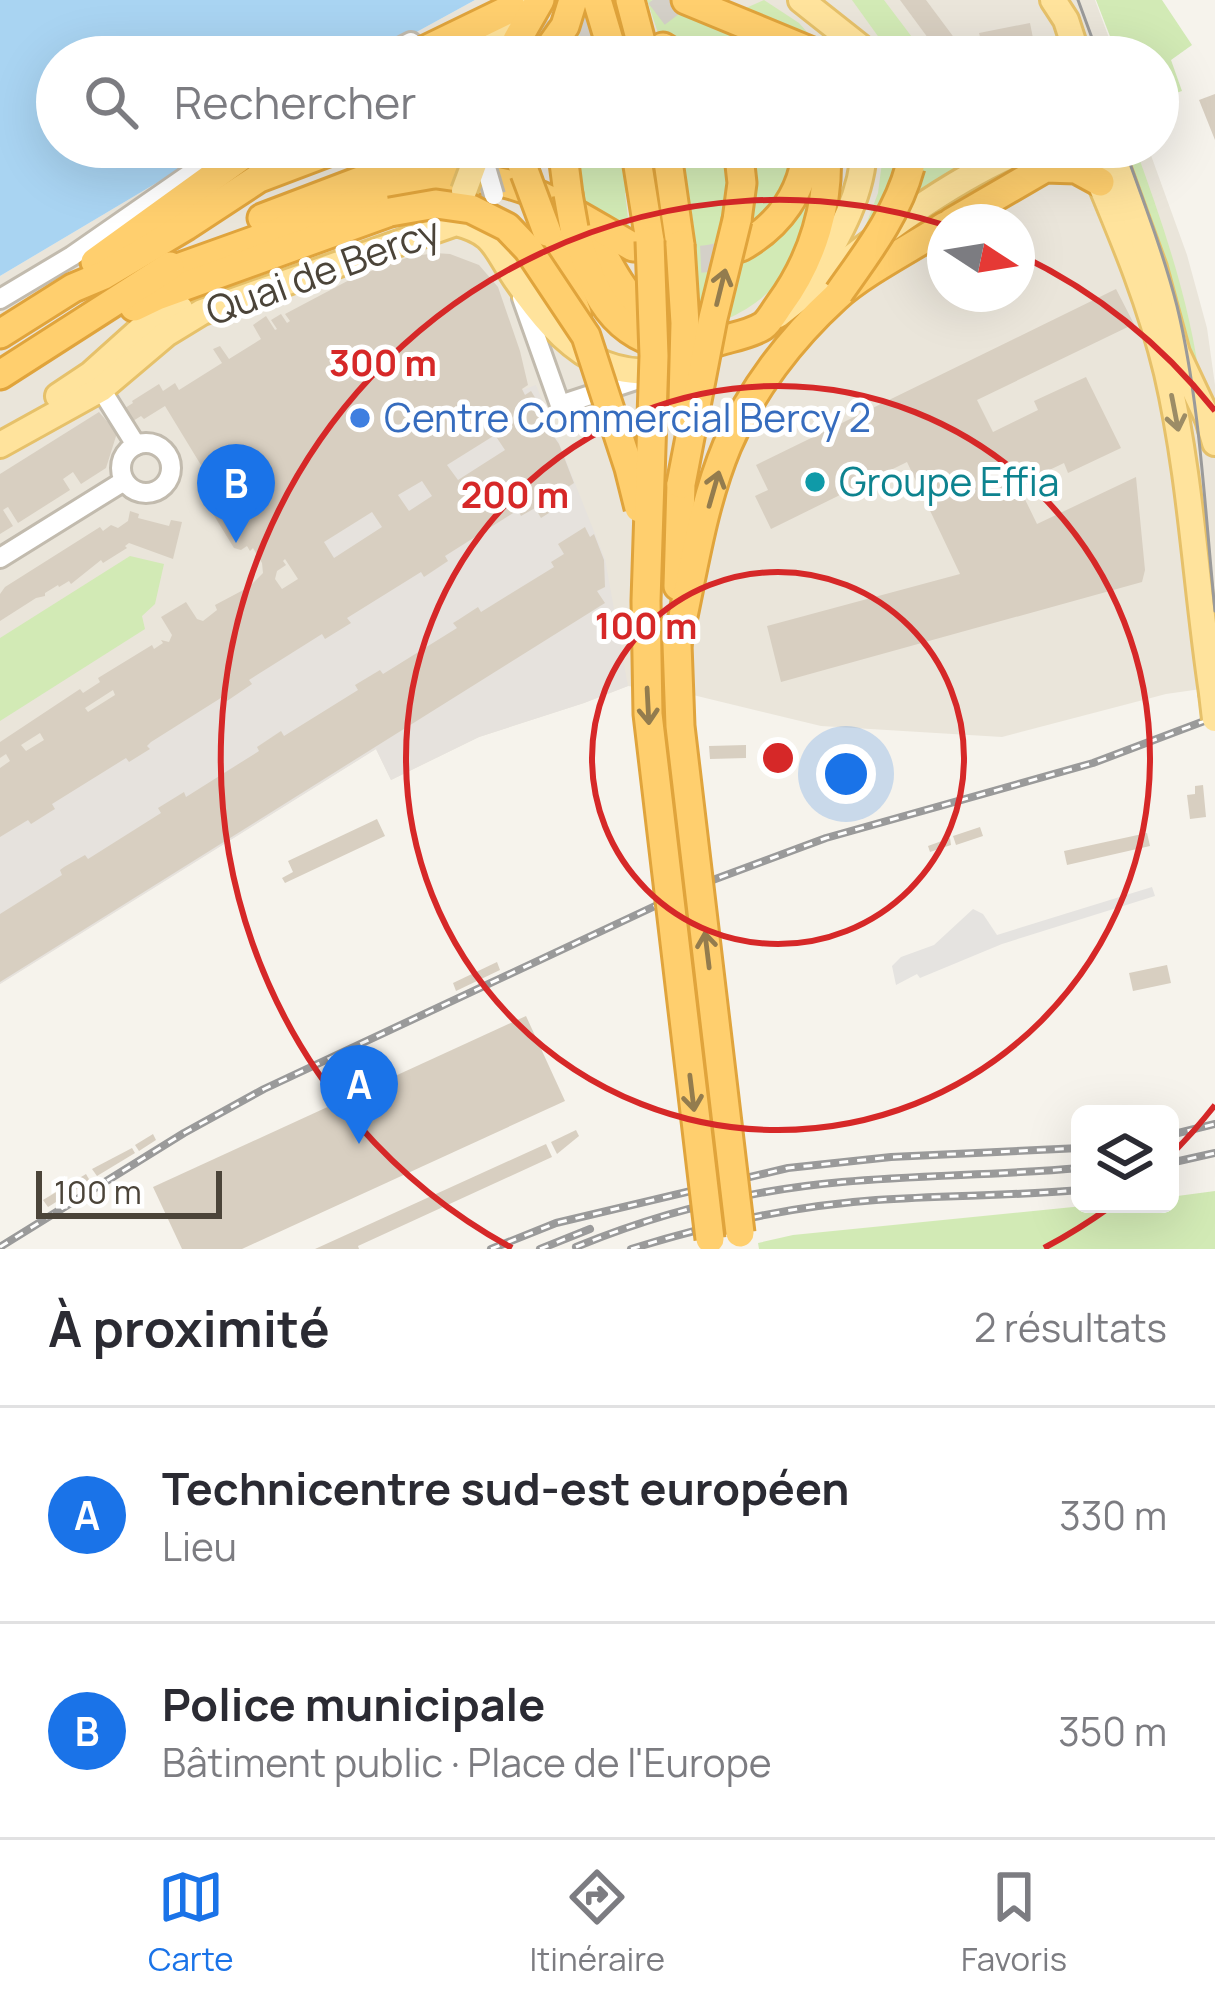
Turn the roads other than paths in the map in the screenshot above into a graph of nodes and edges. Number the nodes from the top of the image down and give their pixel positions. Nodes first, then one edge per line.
1 (540, 0) edge
2 (597, 0) edge
3 (630, 0) edge
4 (688, 0) edge
5 (801, 0) edge
6 (826, 0) edge
7 (1052, 0) edge
8 (519, 4) edge
9 (572, 6) edge
10 (724, 9) edge
11 (835, 26) junction
12 (442, 36) edge
13 (500, 36) edge
14 (519, 36) edge
15 (558, 36) edge
16 (568, 36) edge
17 (608, 36) edge
18 (651, 36) tunnel mouth
19 (754, 36) edge
20 (780, 36) edge
21 (838, 36) edge
22 (847, 36) edge
23 (1056, 36) edge
24 (1071, 36) edge
25 (200, 168) edge
26 (226, 168) edge
27 (238, 168) edge
28 (285, 168) edge
29 (342, 168) edge
30 (392, 168) edge
31 (474, 168) edge
32 (484, 168) edge
33 (523, 168) edge
34 (565, 168) edge
35 (636, 168) edge
36 (669, 168) edge
37 (740, 168) edge
38 (803, 168) edge
39 (827, 168) edge
40 (862, 168) edge
41 (908, 168) edge
42 (981, 168) edge
43 (1095, 168) edge
44 (1100, 168) edge
45 (1100, 182) junction
46 (200, 187) junction
47 (980, 204) edge
48 (579, 223) junction
49 (186, 226) junction
50 (739, 233) junction
51 (927, 237) edge
52 (641, 244) junction
53 (158, 275) junction
54 (515, 277) junction
55 (74, 288) junction
56 (839, 293) junction
57 (805, 294) junction
58 (0, 299) edge
59 (764, 326) junction
60 (0, 334) edge
61 (586, 336) junction
62 (37, 352) junction
63 (662, 372) junction
64 (0, 375) edge
65 (96, 381) junction
66 (0, 434) edge
67 (1215, 443) edge
68 (0, 445) edge
69 (136, 446) junction
70 (124, 481) junction
71 (681, 484) junction
72 (648, 547) junction
73 (0, 559) edge
74 (677, 644) junction
75 (1215, 719) edge
76 (741, 1241) edge
77 (710, 1244) edge

1 - 14 highway
2 - 17 highway
3 - 18 highway
4 - 10 highway
5 - 11 main road
6 - 11 main road
7 - 23 main road
7 - 24 main road
8 - 12 highway
8 - 13 main road
9 - 15 highway
9 - 16 highway
10 - 19 highway
10 - 20 highway
11 - 21 main road
11 - 22 main road
25 - 58 street
26 - 46 highway
27 - 46 highway
28 - 49 highway
29 - 49 highway
30 - 53 highway
31 - 65 main road, Quai de Bercy, bridge
32 - 54 street, bridge
33 - 61 highway, bridge
34 - 48 highway, bridge
35 - 52 highway
36 - 71 highway, bridge
37 - 50 highway
38 - 50 highway
39 - 59 highway
40 - 57 main road
41 - 56 highway, bridge
42 - 57 main road
43 - 45 main road
44 - 67 main road
45 - 47 highway
45 -> 75 main road, bridge
46 - 55 highway
48 - 52 highway
48 - 53 highway
48 - 59 highway
49 - 55 highway
71 -> 50 highway, bridge
51 - 56 highway
52 - 72 highway, bridge
53 - 62 highway
54 - 63 main road, Quai de Bercy
54 - 63 street
54 - 65 main road, Quai de Bercy
55 - 60 highway
74 -> 56 highway
57 - 59 main road
59 - 63 main road
61 - 62 highway, bridge
61 - 72 highway, bridge
62 - 64 highway
65 - 66 main road, Quai de Bercy
65 - 68 main road, Quai de Bercy
65 - 69 street
69 - 70 street
69 - 70 street
70 - 73 street
71 - 74 highway
72 -> 77 highway, bridge
76 -> 74 highway, bridge

